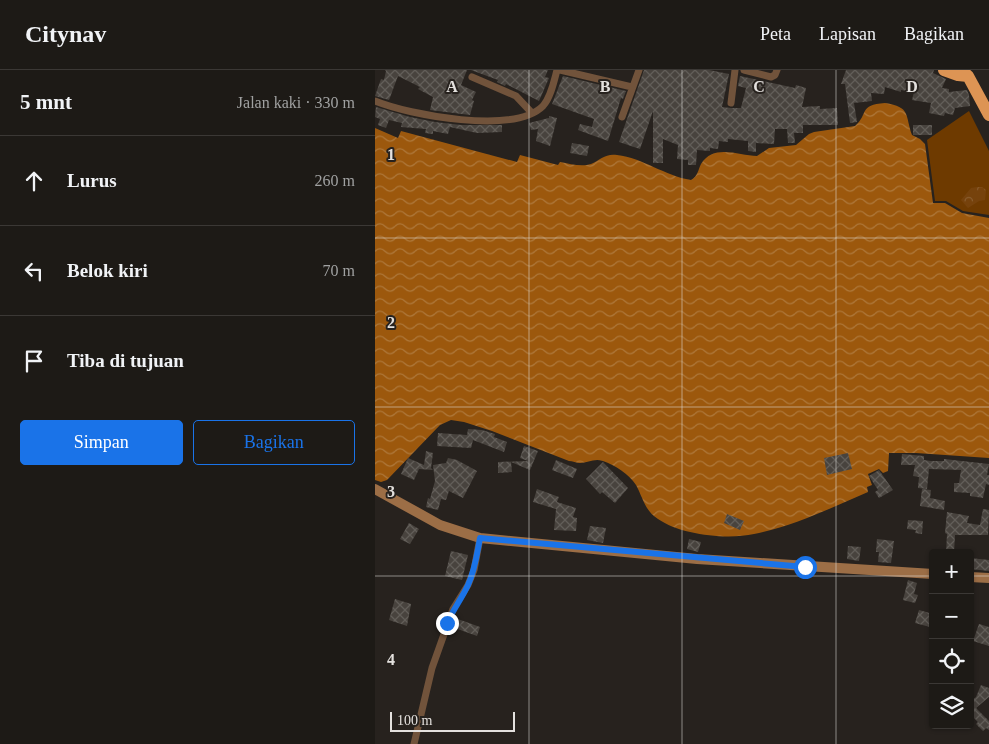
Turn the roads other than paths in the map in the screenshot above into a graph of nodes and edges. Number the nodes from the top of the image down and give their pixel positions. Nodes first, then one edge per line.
1 (558, 70) edge
2 (639, 70) edge
3 (735, 70) edge
4 (744, 70) edge
5 (777, 70) edge
6 (944, 70) edge
7 (965, 73) edge
8 (471, 77) dead end
9 (632, 87) junction
10 (375, 101) edge
11 (731, 103) dead end
12 (532, 114) junction
13 (989, 115) edge
14 (622, 117) dead end
15 (375, 489) edge
16 (480, 538) junction
17 (929, 574) edge
18 (974, 577) edge
19 (989, 578) edge
20 (414, 744) edge

1 - 9 street
1 - 12 street
2 - 9 street
3 - 11 street
4 - 5 street
6 - 7 highway
7 - 13 highway
8 - 12 street
9 - 14 street
10 - 12 street
15 - 16 street
16 - 17 street
16 - 20 street
18 - 19 street

